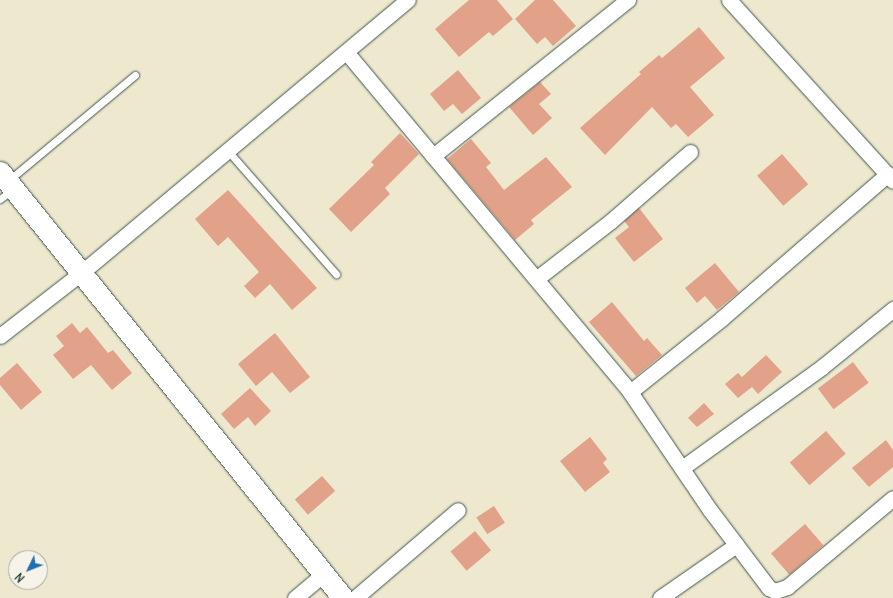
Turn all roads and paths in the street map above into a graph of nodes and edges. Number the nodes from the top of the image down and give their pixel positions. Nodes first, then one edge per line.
1 (408, 0) edge
2 (628, 0) edge
3 (729, 0) edge
4 (347, 53) junction
5 (135, 75) dead end
6 (228, 151) junction
7 (690, 152) dead end
8 (433, 156) junction
9 (890, 178) edge
10 (5, 185) edge
11 (81, 272) junction
12 (336, 274) dead end
13 (536, 278) junction
14 (893, 308) edge
15 (0, 336) edge
16 (630, 392) junction
17 (682, 468) junction
18 (893, 498) edge
19 (458, 510) dead end
20 (736, 545) junction
21 (324, 574) junction
22 (294, 598) edge
23 (343, 598) edge
24 (356, 598) edge
25 (660, 598) edge

1 - 4 street
2 - 8 street
3 - 9 street
4 - 6 street
4 - 8 street
5 - 10 lane
6 - 11 street
6 - 12 lane
7 - 13 street
8 - 13 street
9 - 16 street
10 - 11 street
11 - 15 street
11 - 21 street
13 - 16 street
14 - 17 street
16 - 17 street
17 - 20 street
18 - 20 street
19 - 24 street
20 - 25 street
21 - 22 street
21 - 23 street

